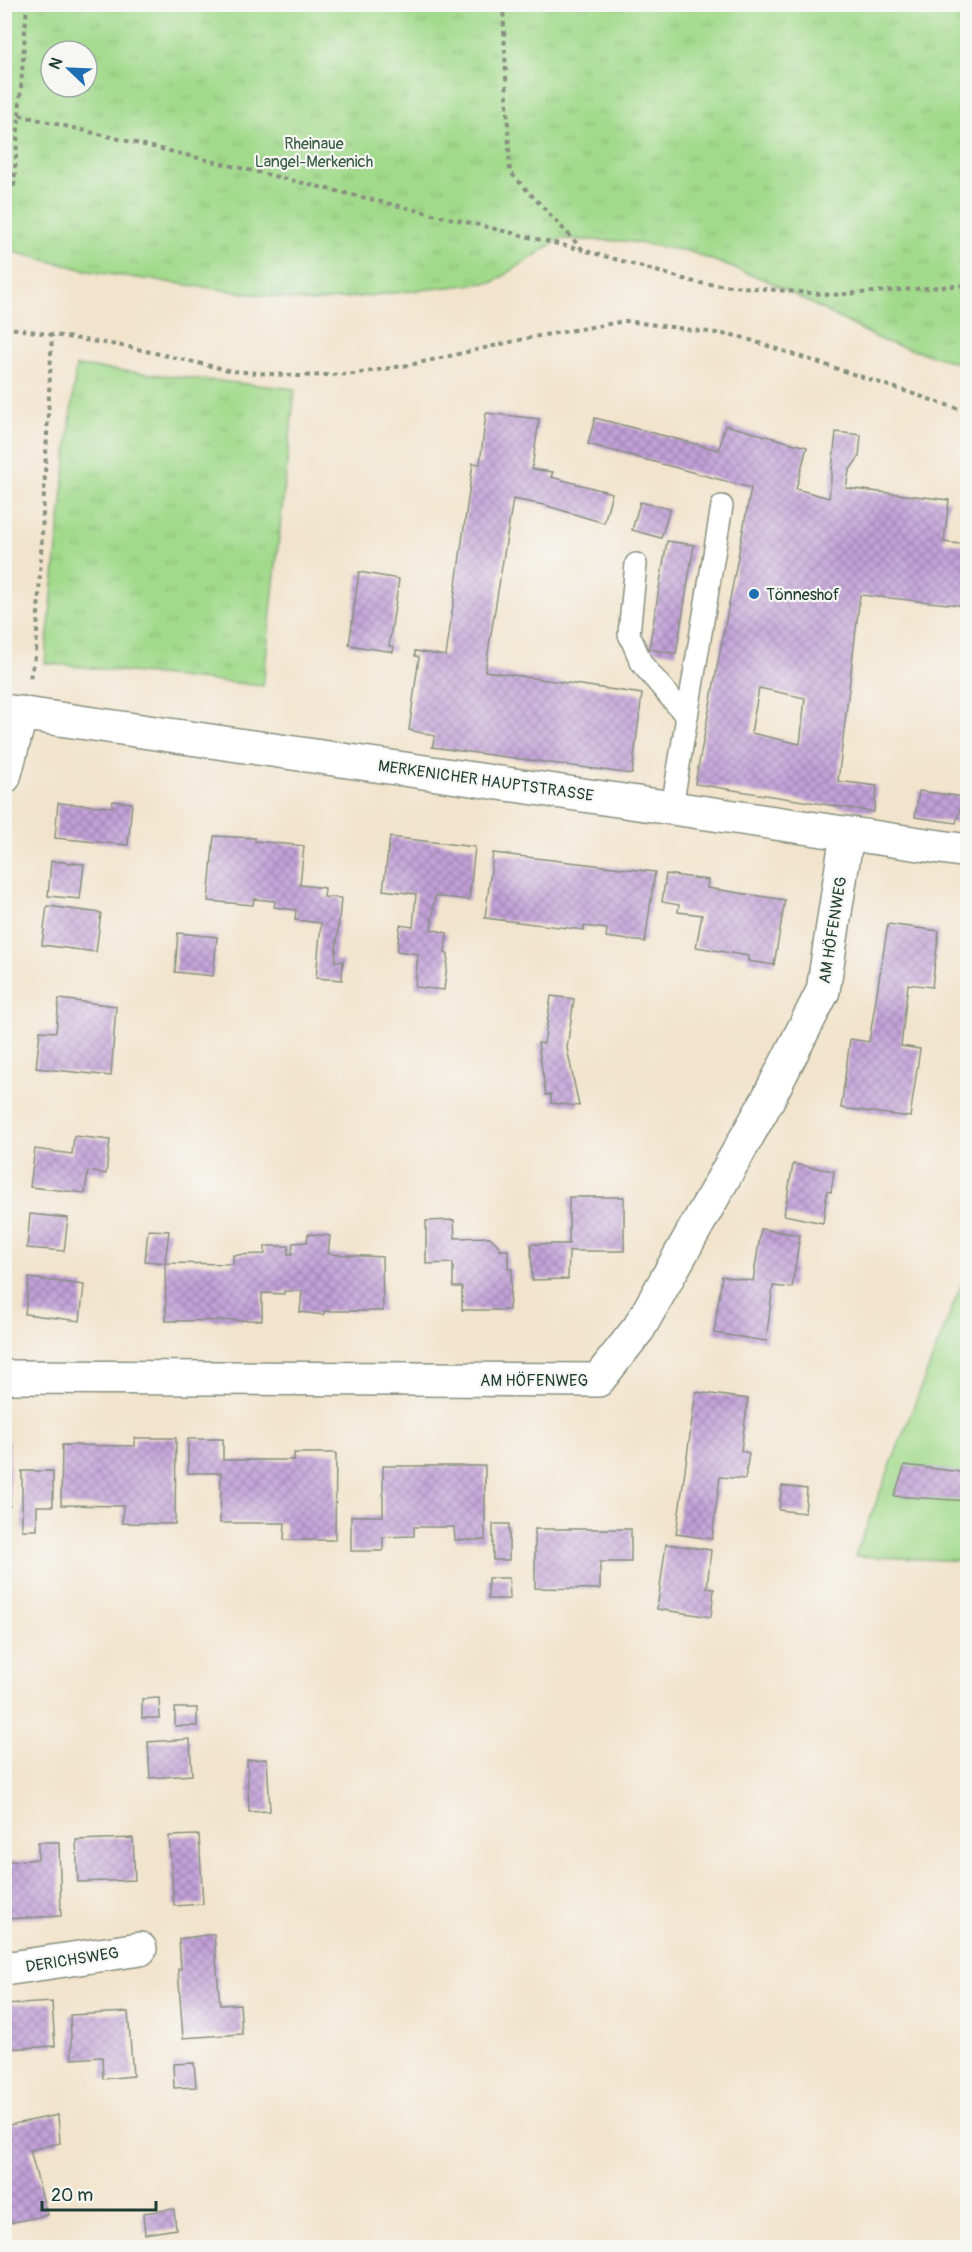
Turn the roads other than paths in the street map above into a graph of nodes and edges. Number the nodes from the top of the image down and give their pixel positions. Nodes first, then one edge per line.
1 (722, 506) dead end
2 (636, 564) dead end
3 (13, 712) edge
4 (687, 717) junction
5 (4, 777) edge
6 (672, 807) junction
7 (847, 834) junction
8 (968, 851) edge
9 (4, 1377) edge
10 (140, 1949) dead end
11 (4, 1970) edge

1 - 4 lane
2 - 4 lane
3 - 5 street
3 - 6 street, MERKENICHER HAUPTSTRASSE
4 - 6 lane
6 - 7 street, MERKENICHER HAUPTSTRASSE
7 - 8 street, MERKENICHER HAUPTSTRASSE
7 - 9 street, AM HÖFENWEG
10 - 11 street, DERICHSWEG

